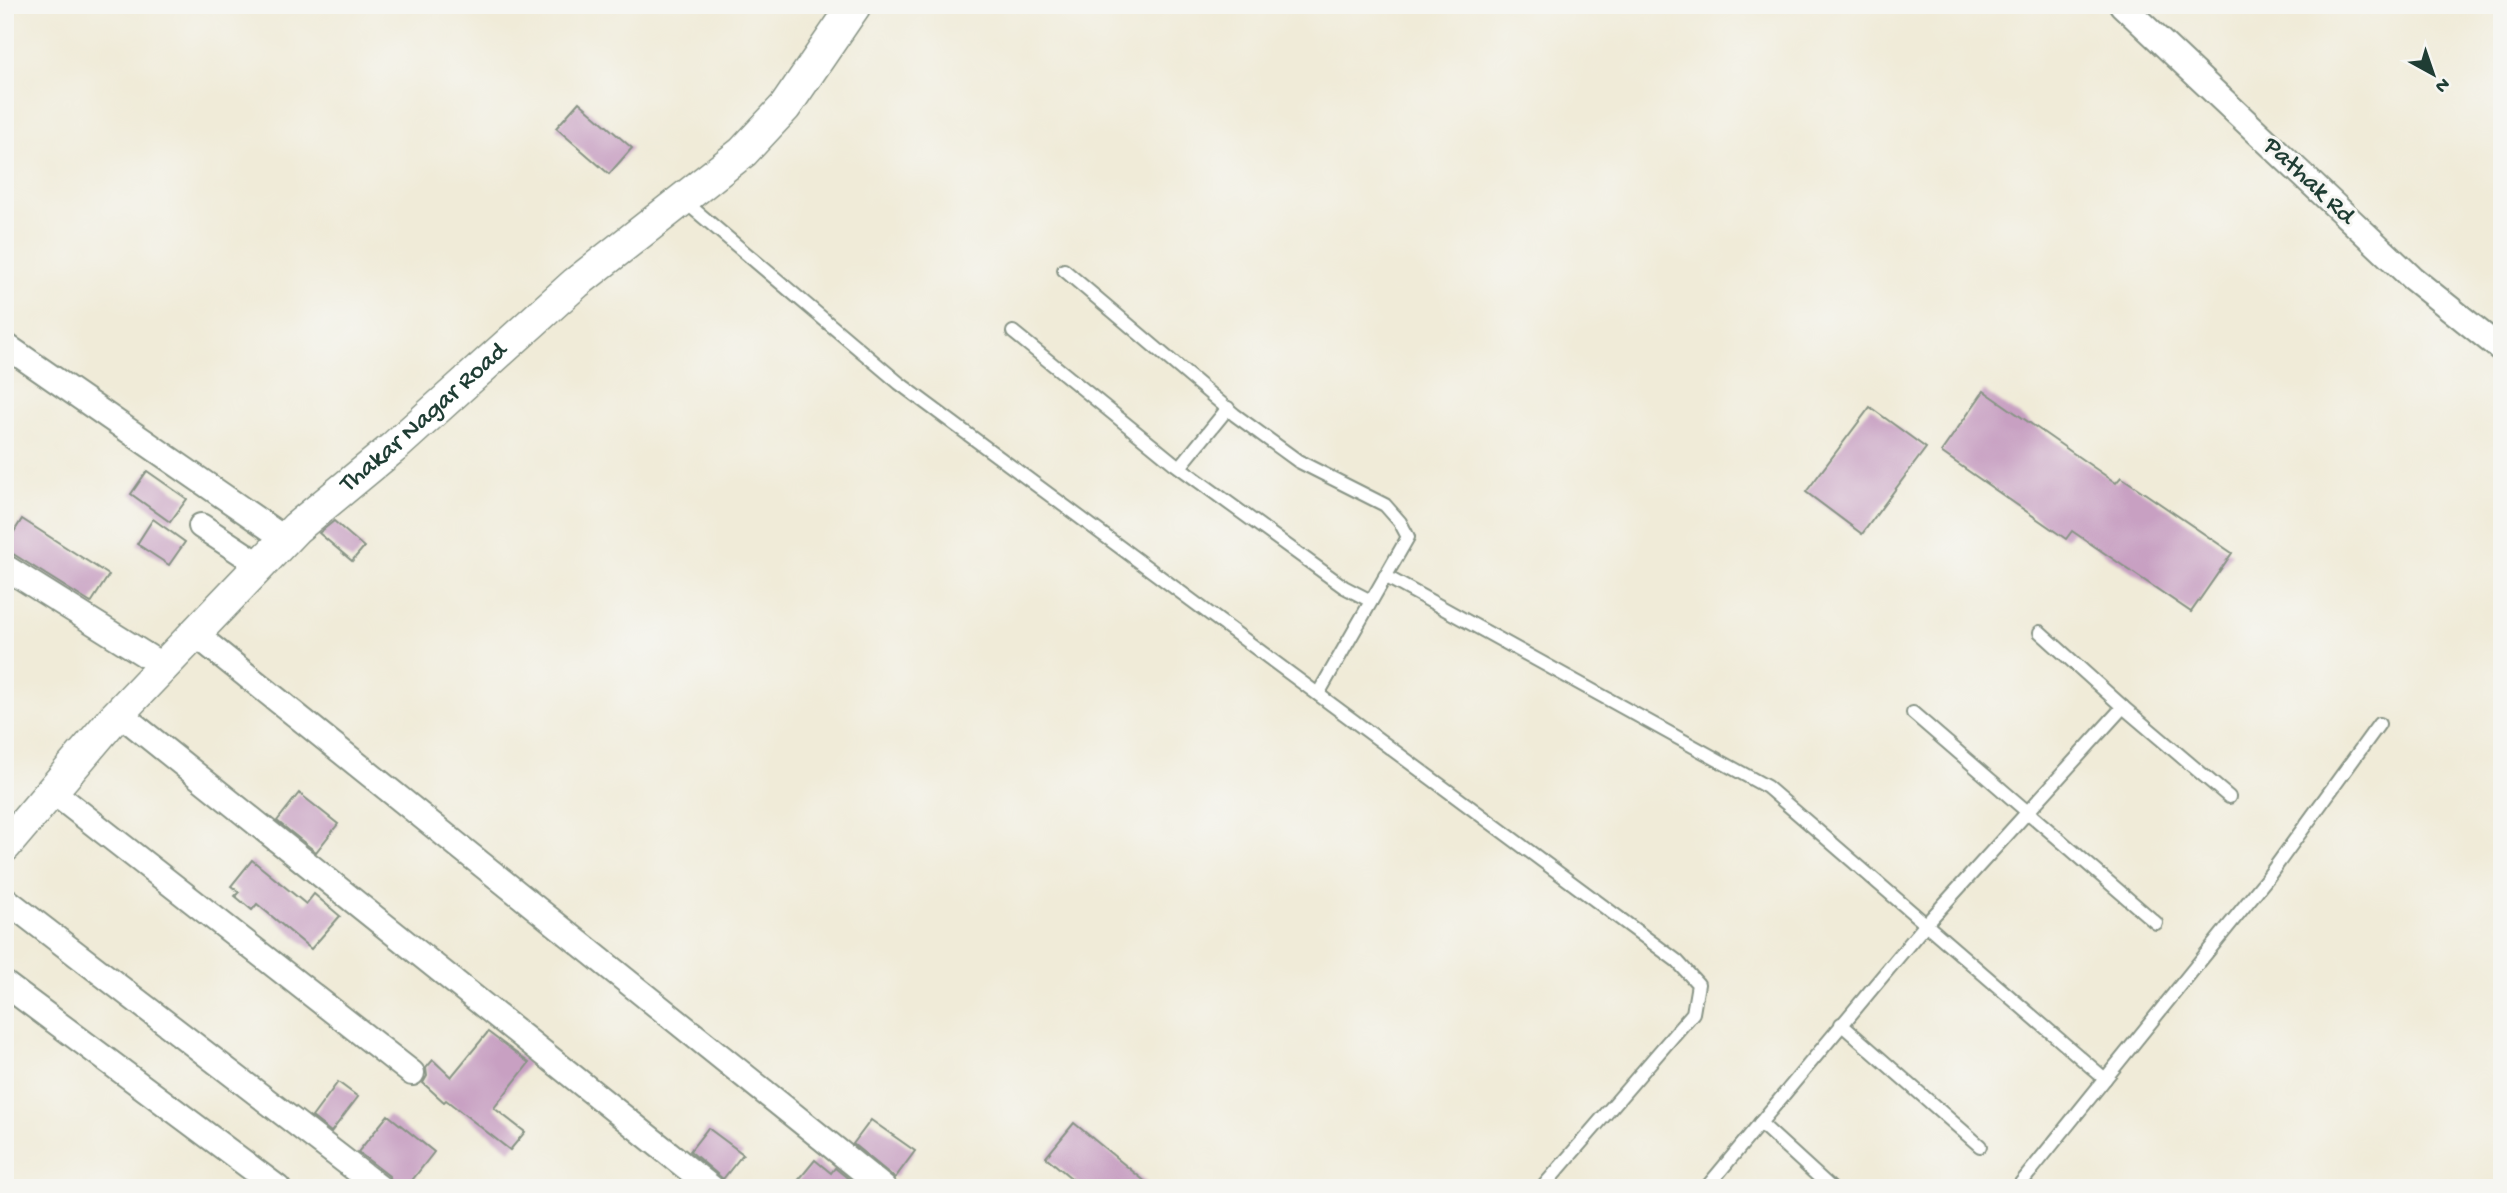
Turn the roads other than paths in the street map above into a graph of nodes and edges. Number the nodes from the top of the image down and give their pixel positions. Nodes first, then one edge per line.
1 (855, 5) edge
2 (2122, 5) edge
3 (683, 200) junction
4 (1064, 270) dead end
5 (1013, 332) dead end
6 (5, 345) edge
7 (2502, 351) edge
8 (1227, 408) junction
9 (1180, 467) junction
10 (201, 526) dead end
11 (285, 539) junction
12 (260, 565) junction
13 (5, 567) edge
14 (1385, 576) junction
15 (1371, 601) junction
16 (2040, 632) dead end
17 (194, 633) junction
18 (163, 666) junction
19 (1318, 694) junction
20 (2123, 707) junction
21 (119, 713) junction
22 (1913, 713) dead end
23 (2379, 724) dead end
24 (51, 791) junction
25 (2229, 797) dead end
26 (2028, 811) junction
27 (5, 846) edge
28 (5, 899) edge
29 (1926, 923) junction
30 (2157, 923) dead end
31 (5, 984) edge
32 (1841, 1024) junction
33 (412, 1073) dead end
34 (2105, 1079) junction
35 (1760, 1123) junction
36 (1980, 1146) dead end
37 (278, 1188) edge
38 (380, 1188) edge
39 (712, 1188) edge
40 (884, 1188) edge
41 (1542, 1188) edge
42 (1706, 1188) edge
43 (1831, 1188) edge
44 (2017, 1188) edge

1 - 3 street, Thakar Nagar Road
2 - 7 street, Pathak Rd
3 - 11 street, Thakar Nagar Road
3 - 19 lane
4 - 8 lane
5 - 9 lane
6 - 11 street
8 - 9 lane
8 - 14 lane
9 - 15 lane
10 - 12 street
11 - 12 street, Thakar Nagar Road
12 - 17 street, Thakar Nagar Road
13 - 18 street
14 - 15 lane
14 - 29 lane
15 - 19 lane
16 - 20 lane
17 - 18 street, Thakar Nagar Road
17 - 40 street
18 - 21 street, Thakar Nagar Road
19 - 41 lane
20 - 25 lane
20 - 26 lane
21 - 24 street, Thakar Nagar Road
21 - 39 street
22 - 26 lane
23 - 34 lane
24 - 27 street, Thakar Nagar Road
24 - 33 street
26 - 29 lane
26 - 30 lane
28 - 38 street
29 - 32 lane
29 - 34 lane
31 - 37 street
32 - 35 lane
32 - 36 lane
34 - 44 lane
35 - 42 lane
35 - 43 lane

